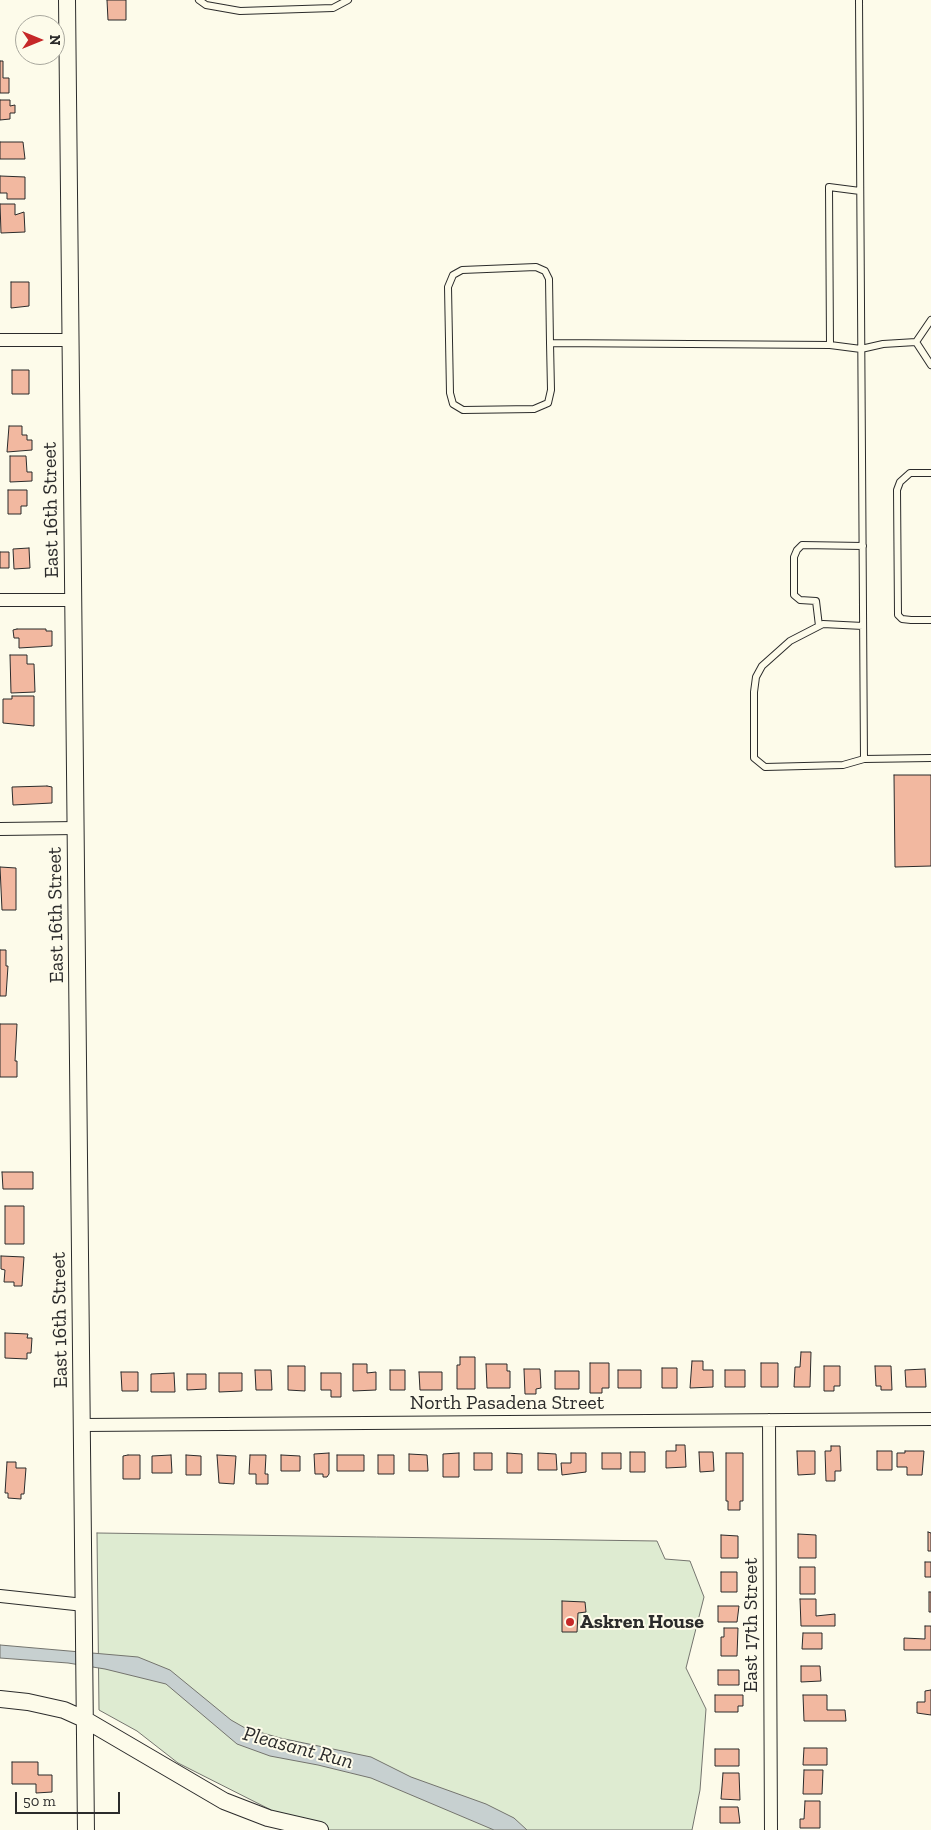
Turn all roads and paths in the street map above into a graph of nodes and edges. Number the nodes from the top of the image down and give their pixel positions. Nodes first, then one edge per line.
1 (67, 0) edge
2 (200, 0) edge
3 (348, 0) edge
4 (859, 0) edge
5 (860, 191) junction
6 (931, 320) edge
7 (0, 340) edge
8 (71, 340) junction
9 (916, 342) junction
10 (550, 343) junction
11 (830, 345) junction
12 (861, 349) junction
13 (931, 365) edge
14 (931, 473) edge
15 (863, 546) junction
16 (0, 600) edge
17 (73, 600) junction
18 (931, 620) edge
19 (819, 626) junction
20 (863, 626) junction
21 (931, 758) edge
22 (864, 759) junction
23 (76, 828) junction
24 (0, 829) edge
25 (931, 1419) edge
26 (769, 1420) junction
27 (83, 1425) junction
28 (0, 1596) edge
29 (84, 1605) junction
30 (0, 1699) edge
31 (84, 1719) junction
32 (312, 1829) edge
33 (86, 1830) edge
34 (771, 1830) edge

1 - 8 street, East 16th Street
2 - 3 lane
4 - 5 lane
5 - 11 lane
5 - 12 lane
6 - 9 lane
7 - 8 street
8 - 17 street, East 16th Street
9 - 12 lane
9 - 13 lane
10 - 10 lane
10 - 11 lane
11 - 12 lane
12 - 15 lane
14 - 18 lane
15 - 19 lane
15 - 20 lane
16 - 17 street
17 - 23 street, East 16th Street
19 - 20 lane
19 - 22 lane
20 - 22 lane
21 - 22 lane
23 - 24 street
23 - 27 street, East 16th Street
25 - 26 street, North Pasadena Street
26 - 27 street, North Pasadena Street
26 - 34 street, East 17th Street
27 - 29 street, East 16th Street
28 - 29 street
29 - 31 street, East 16th Street
30 - 31 street
31 - 32 street
31 - 33 street, East 16th Street

